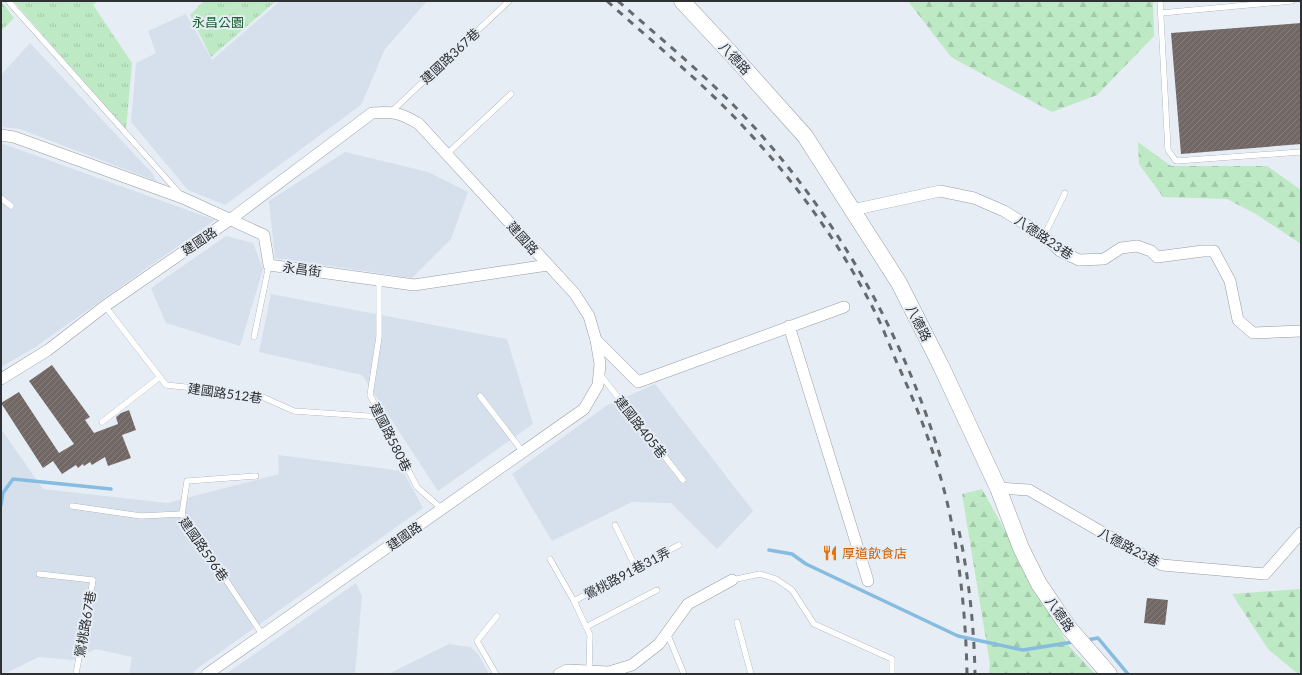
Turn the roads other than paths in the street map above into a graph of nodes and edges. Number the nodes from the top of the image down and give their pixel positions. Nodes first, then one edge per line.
1 (8, 1) edge
2 (509, 1) edge
3 (682, 1) edge
4 (1160, 1) edge
5 (1292, 1) edge
6 (1161, 13) junction
7 (511, 94) dead end
8 (391, 112) junction
9 (1, 135) edge
10 (1301, 152) edge
11 (447, 154) junction
12 (1065, 193) dead end
13 (1, 198) edge
14 (183, 198) junction
15 (11, 206) dead end
16 (852, 210) junction
17 (231, 219) junction
18 (1044, 236) junction
19 (269, 265) junction
20 (548, 265) junction
21 (379, 280) junction
22 (105, 306) junction
23 (844, 307) dead end
24 (789, 326) junction
25 (1301, 331) edge
26 (254, 337) dead end
27 (596, 340) junction
28 (599, 373) junction
29 (160, 377) junction
30 (1, 379) edge
31 (480, 396) dead end
32 (381, 417) junction
33 (102, 422) dead end
34 (523, 452) junction
35 (256, 476) dead end
36 (683, 480) dead end
37 (998, 488) junction
38 (72, 506) dead end
39 (442, 509) junction
40 (182, 514) junction
41 (614, 525) dead end
42 (1301, 533) edge
43 (680, 545) dead end
44 (550, 559) dead end
45 (636, 568) junction
46 (39, 574) dead end
47 (732, 580) joint
48 (868, 581) dead end
49 (657, 590) dead end
50 (574, 601) junction
51 (497, 616) dead end
52 (737, 622) dead end
53 (586, 627) junction
54 (667, 632) junction
55 (262, 634) junction
56 (589, 671) junction
57 (76, 674) edge
58 (206, 674) edge
59 (496, 674) edge
60 (559, 674) edge
61 (684, 674) edge
62 (752, 674) edge
63 (892, 674) edge
64 (1109, 674) edge

1 - 14 lane
2 - 8 lane, 建國路367巷
3 - 16 main road, 八德路
4 - 6 lane
5 - 6 lane
6 - 10 lane
7 - 11 lane
8 - 11 street, 建國路
8 - 17 street, 建國路
9 - 14 street, 永昌街
11 - 20 street, 建國路
12 - 18 lane
13 - 15 lane
14 - 17 street, 永昌街
16 - 18 street, 八德路23巷
16 - 37 main road, 八德路
17 - 19 street, 永昌街
17 - 22 street, 建國路
18 - 25 street, 八德路23巷
19 - 21 street, 永昌街
19 - 26 lane
20 - 21 street, 永昌街
20 - 27 street, 建國路
21 - 32 lane, 建國路580巷
22 - 29 lane, 建國路512巷
22 - 30 street, 建國路
23 - 24 street
24 - 27 street
24 - 48 street
27 - 28 street, 建國路
28 - 34 street, 建國路
28 - 36 lane, 建國路405巷
29 - 32 lane, 建國路512巷
29 - 33 lane
31 - 34 lane
32 - 39 lane, 建國路580巷
34 - 39 street, 建國路
35 - 40 lane
37 - 42 street, 八德路23巷
37 - 64 main road, 八德路
38 - 40 lane, 建國路596巷
39 - 55 street, 建國路
40 - 55 lane, 建國路596巷
41 - 45 lane
43 - 45 lane, 鶯桃路91巷31弄
44 - 50 lane, 鶯桃路91巷31弄
45 - 50 lane, 鶯桃路91巷31弄
46 - 57 lane, 鶯桃路67巷
47 - 54 street
47 - 63 lane
49 - 53 lane
50 - 53 lane, 鶯桃路91巷31弄
51 - 59 lane
52 - 62 lane
53 - 56 lane, 鶯桃路91巷31弄
54 - 56 street
54 - 61 lane
55 - 58 street, 建國路
56 - 60 street

